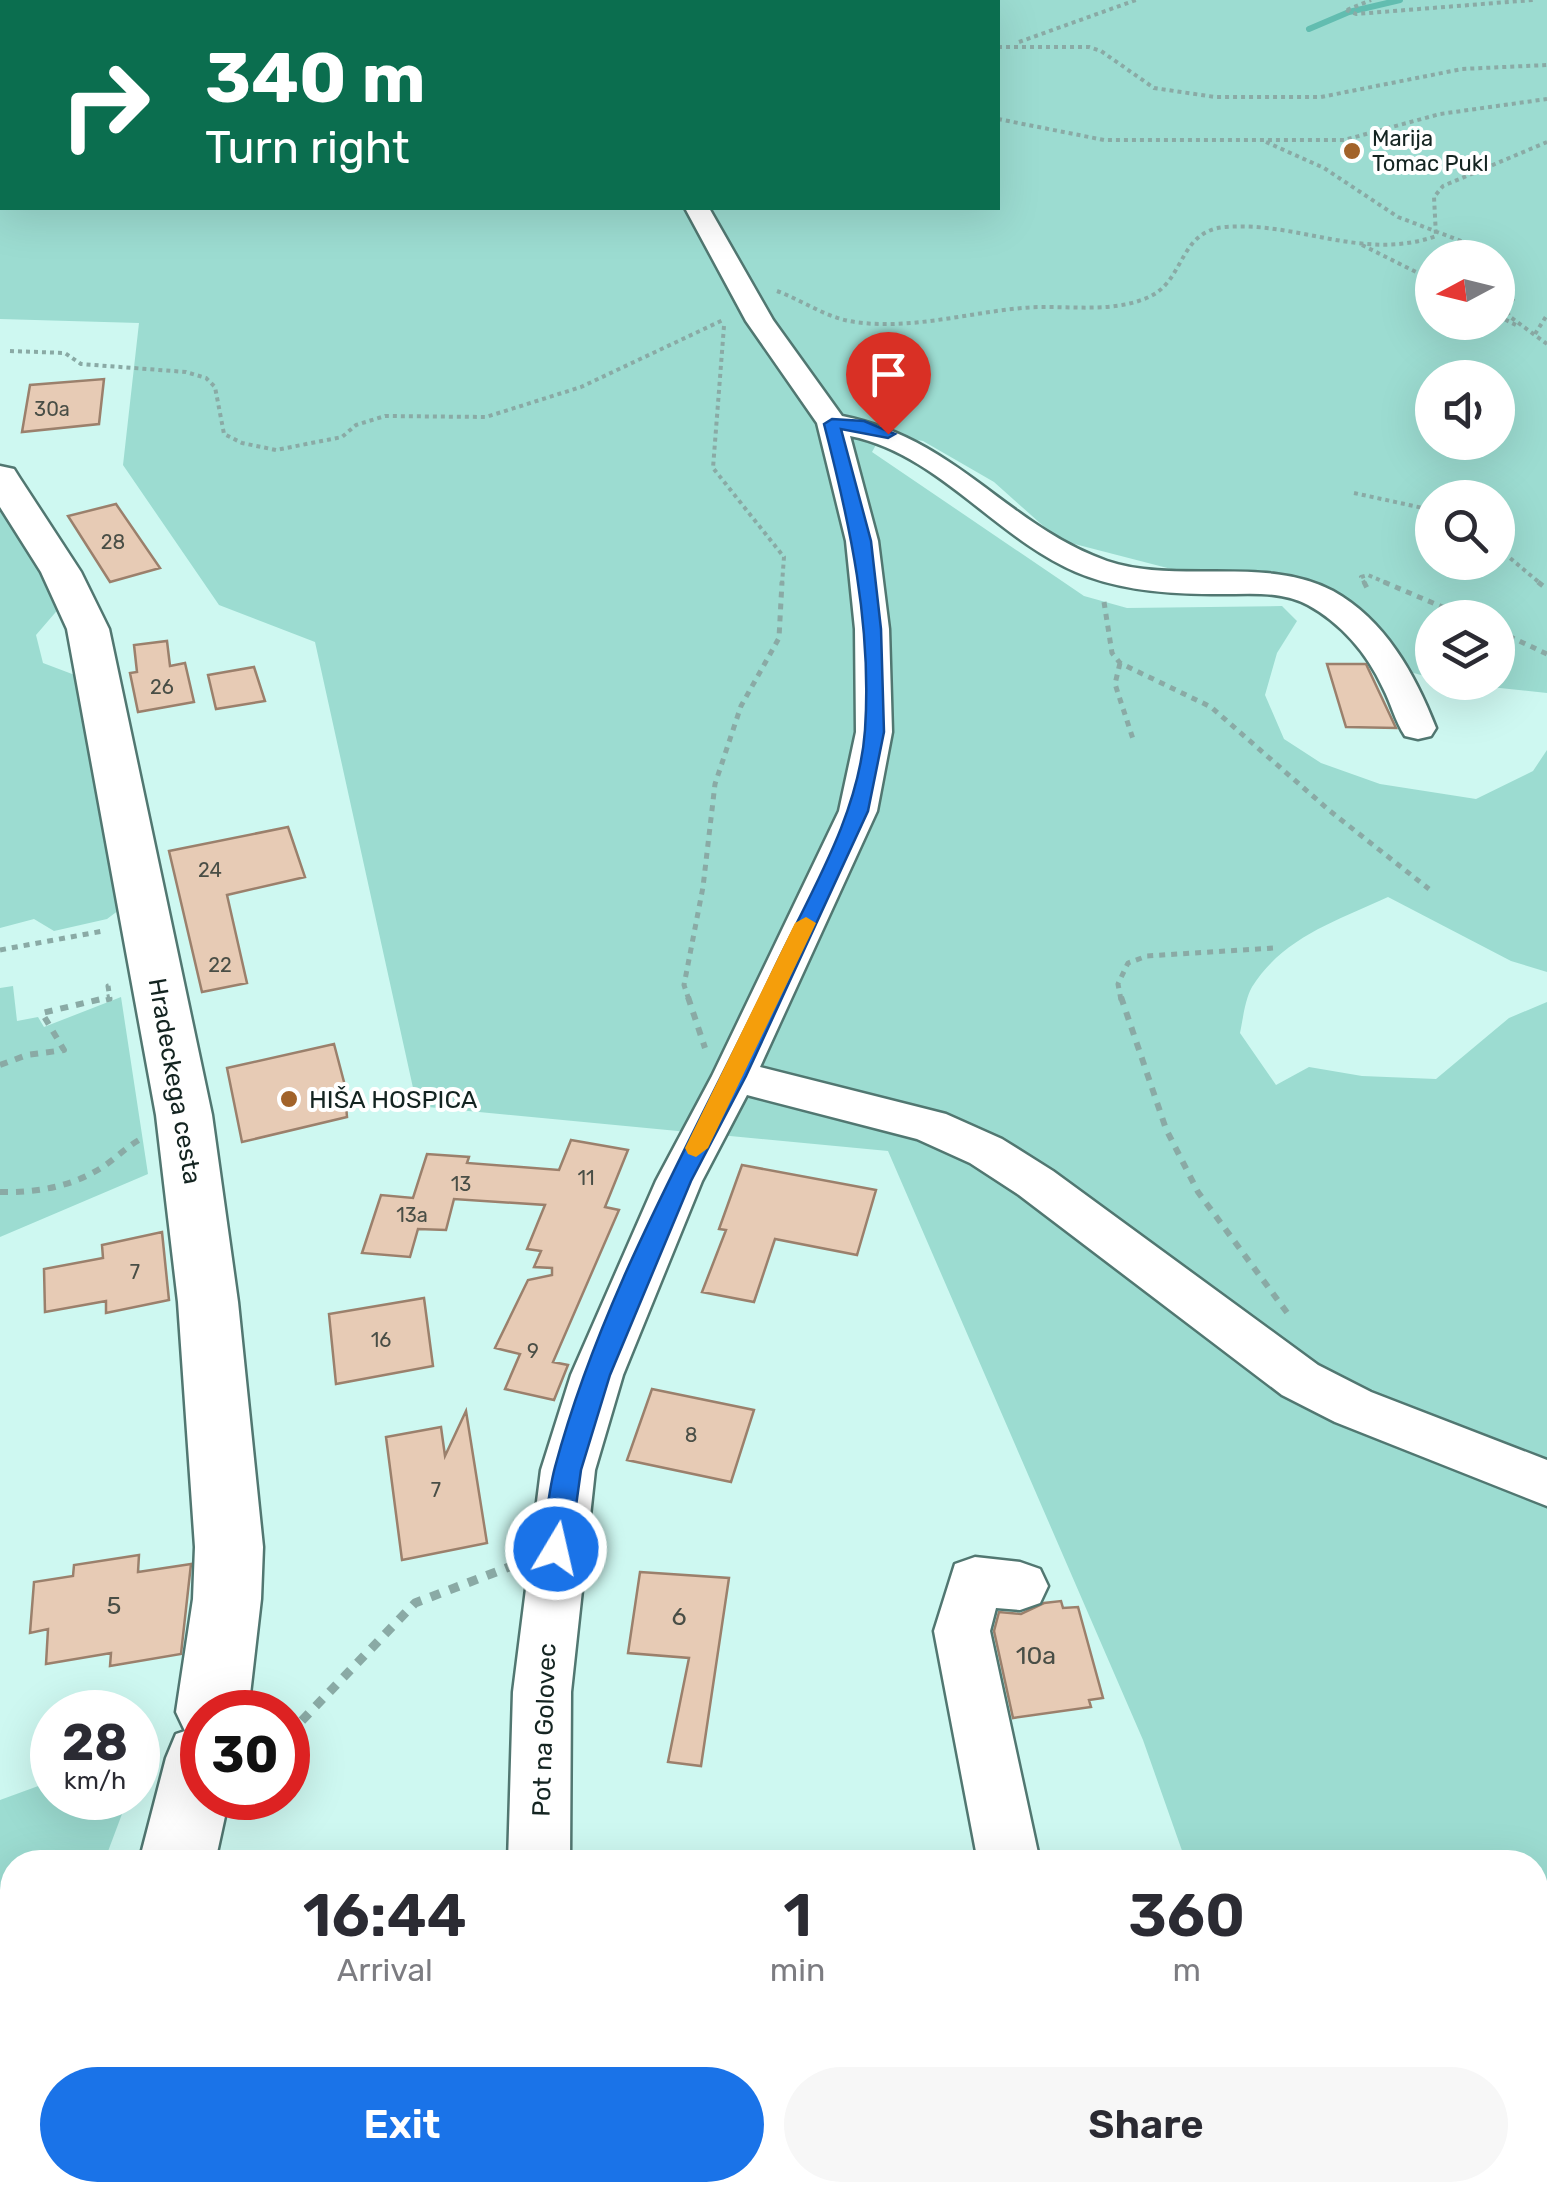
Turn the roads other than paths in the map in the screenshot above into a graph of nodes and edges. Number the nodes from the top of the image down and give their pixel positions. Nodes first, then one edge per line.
1 (698, 210) edge
2 (832, 424) junction
3 (0, 476) edge
4 (1418, 728) dead end
5 (729, 1086) junction
6 (1547, 1484) edge
7 (1020, 1586) dead end
8 (215, 1690) edge
9 (187, 1820) edge
10 (180, 1850) edge
11 (539, 1850) edge
12 (1007, 1850) edge

1 - 2 street, Pot na Golovec
2 - 4 street
2 - 5 street, Pot na Golovec
3 - 8 street, Hradeckega cesta
5 - 6 street
5 - 11 street, Pot na Golovec
7 - 12 street
9 - 10 street

